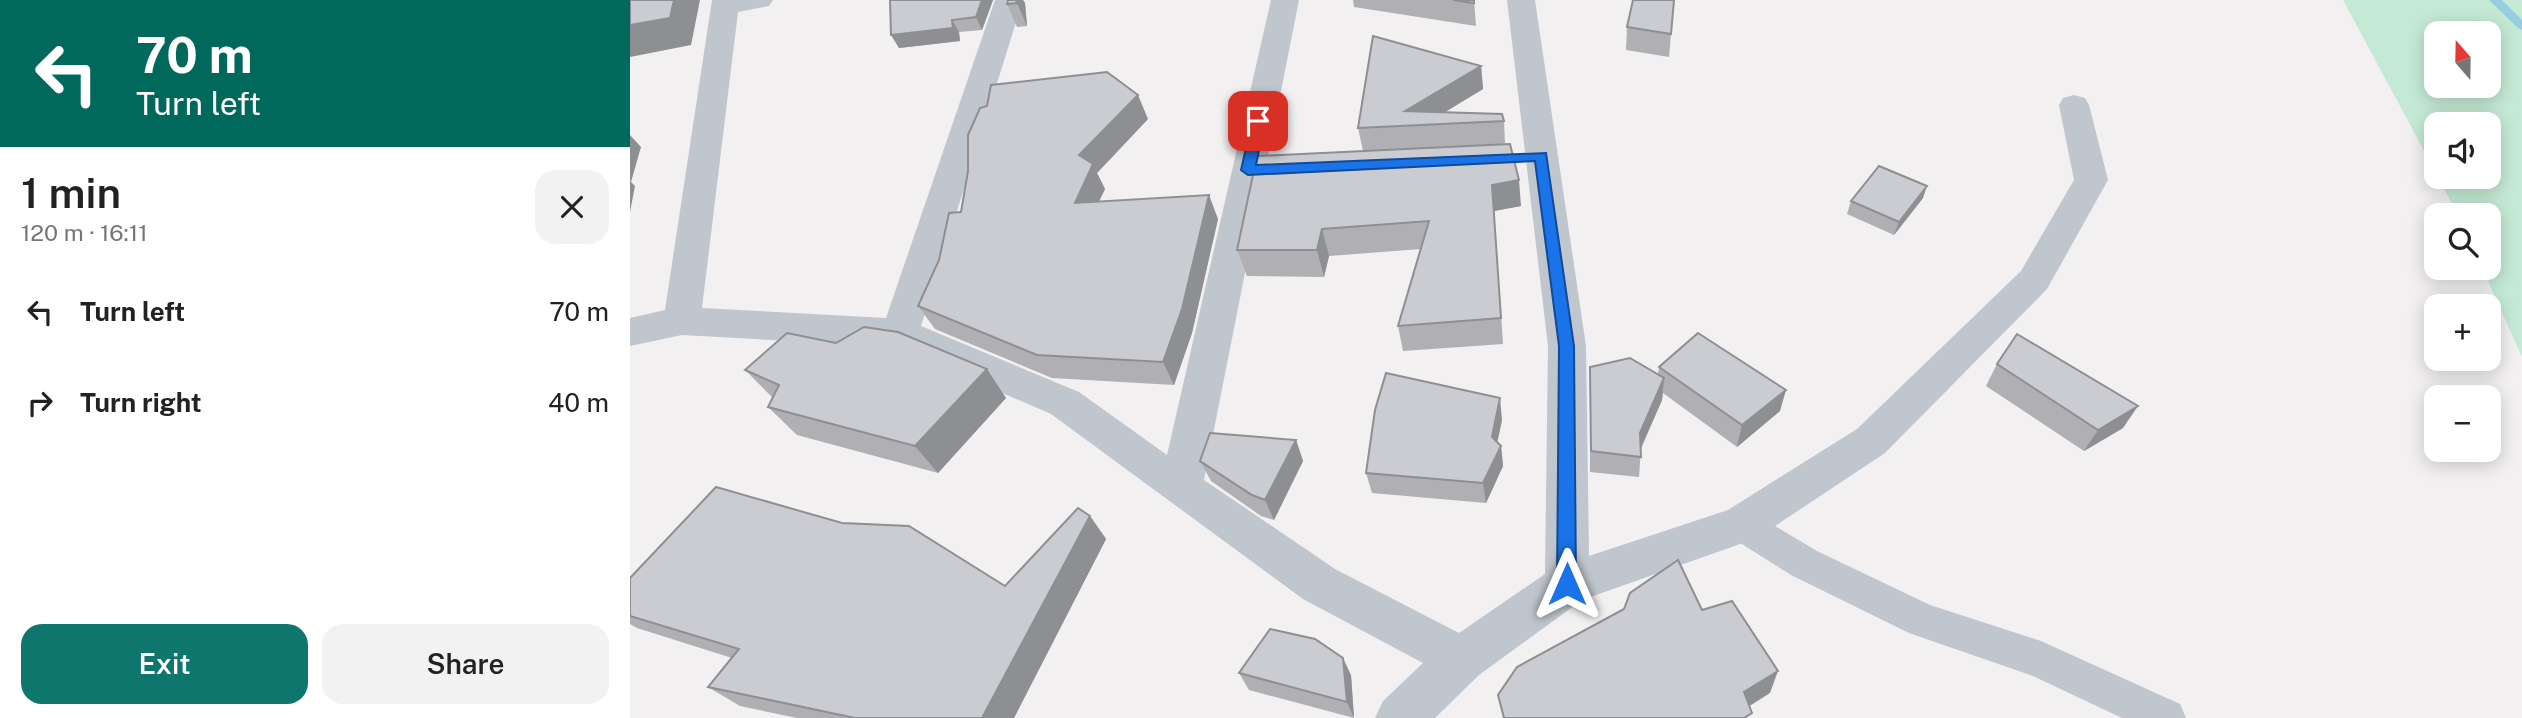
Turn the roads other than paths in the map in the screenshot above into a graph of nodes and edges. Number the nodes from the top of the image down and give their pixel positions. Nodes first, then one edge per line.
1 (759, 0) edge
2 (1009, 0) edge
3 (1285, 0) edge
4 (1521, 0) edge
5 (726, 3) edge
6 (2074, 105) dead end
7 (681, 321) junction
8 (630, 332) edge
9 (900, 333) junction
10 (1181, 488) junction
11 (1742, 525) junction
12 (1567, 584) junction
13 (1462, 659) junction
14 (1400, 718) edge
15 (2166, 718) edge

1 - 5 street
2 - 9 street
3 - 10 street
4 - 12 street
5 - 7 street
6 - 11 street
7 - 8 street
7 - 9 street
9 - 10 street
10 - 13 street
11 - 12 street
11 - 15 lane
12 - 13 street
13 - 14 street

